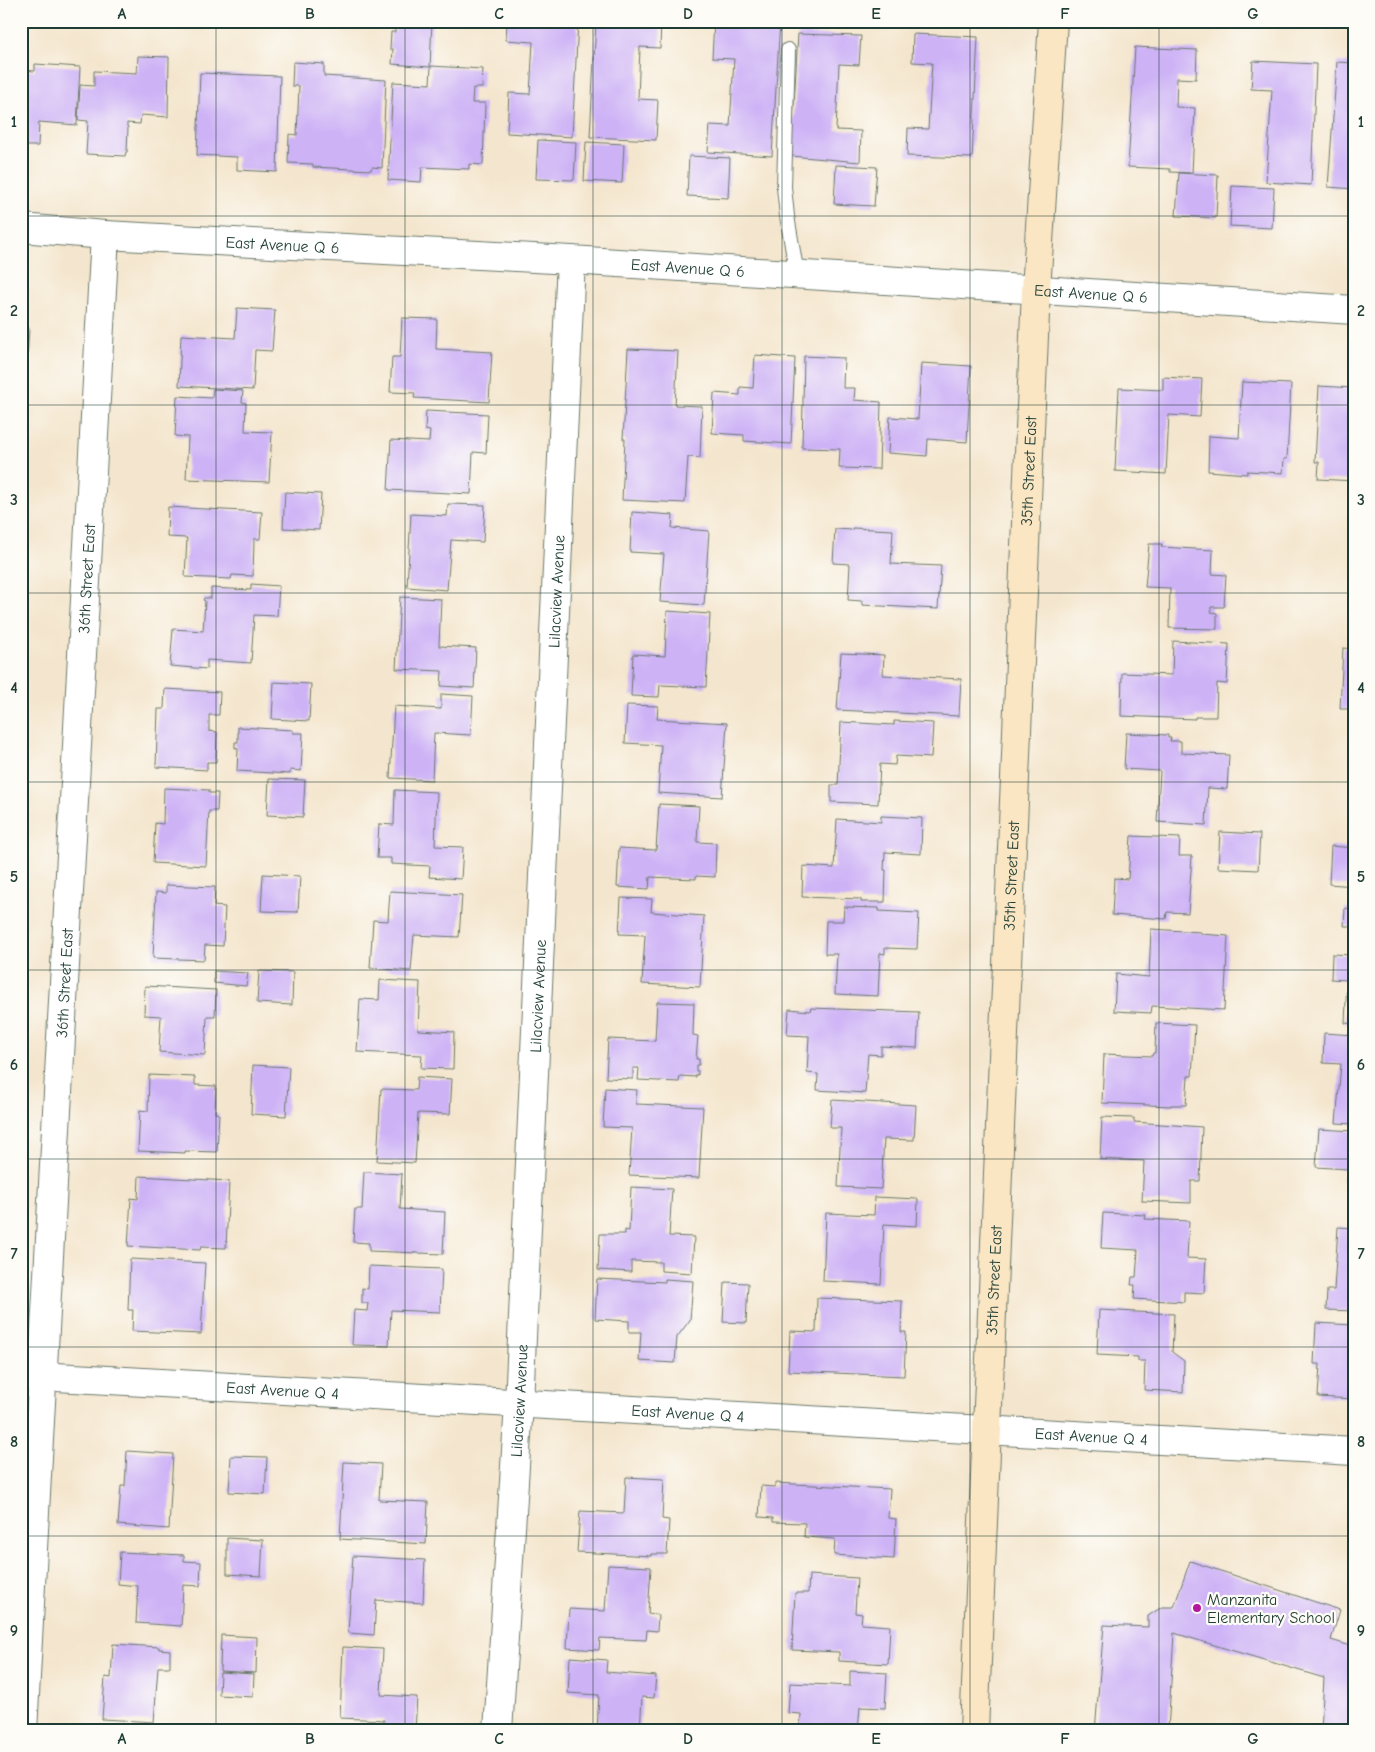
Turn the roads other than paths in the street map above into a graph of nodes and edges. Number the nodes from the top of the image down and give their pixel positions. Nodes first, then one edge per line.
1 (1053, 21) edge
2 (788, 50) dead end
3 (21, 228) edge
4 (105, 235) junction
5 (571, 260) junction
6 (797, 275) junction
7 (1036, 290) junction
8 (1354, 310) edge
9 (32, 1375) edge
10 (519, 1404) junction
11 (988, 1429) junction
12 (1354, 1450) edge
13 (23, 1731) edge
14 (498, 1731) edge
15 (974, 1731) edge

1 - 7 street, 35th Street East
2 - 6 lane
3 - 4 street, East Avenue Q 6
4 - 5 street, East Avenue Q 6
4 - 9 street, 36th Street East
5 - 6 street, East Avenue Q 6
5 - 10 street, Lilacview Avenue
6 - 7 street, East Avenue Q 6
7 - 8 street, East Avenue Q 6
7 - 11 street, 35th Street East
9 - 10 street, East Avenue Q 4
9 - 13 street, 36th Street East
10 - 11 street, East Avenue Q 4
10 - 14 street, Lilacview Avenue
11 - 12 street, East Avenue Q 4
11 - 15 street, 35th Street East

